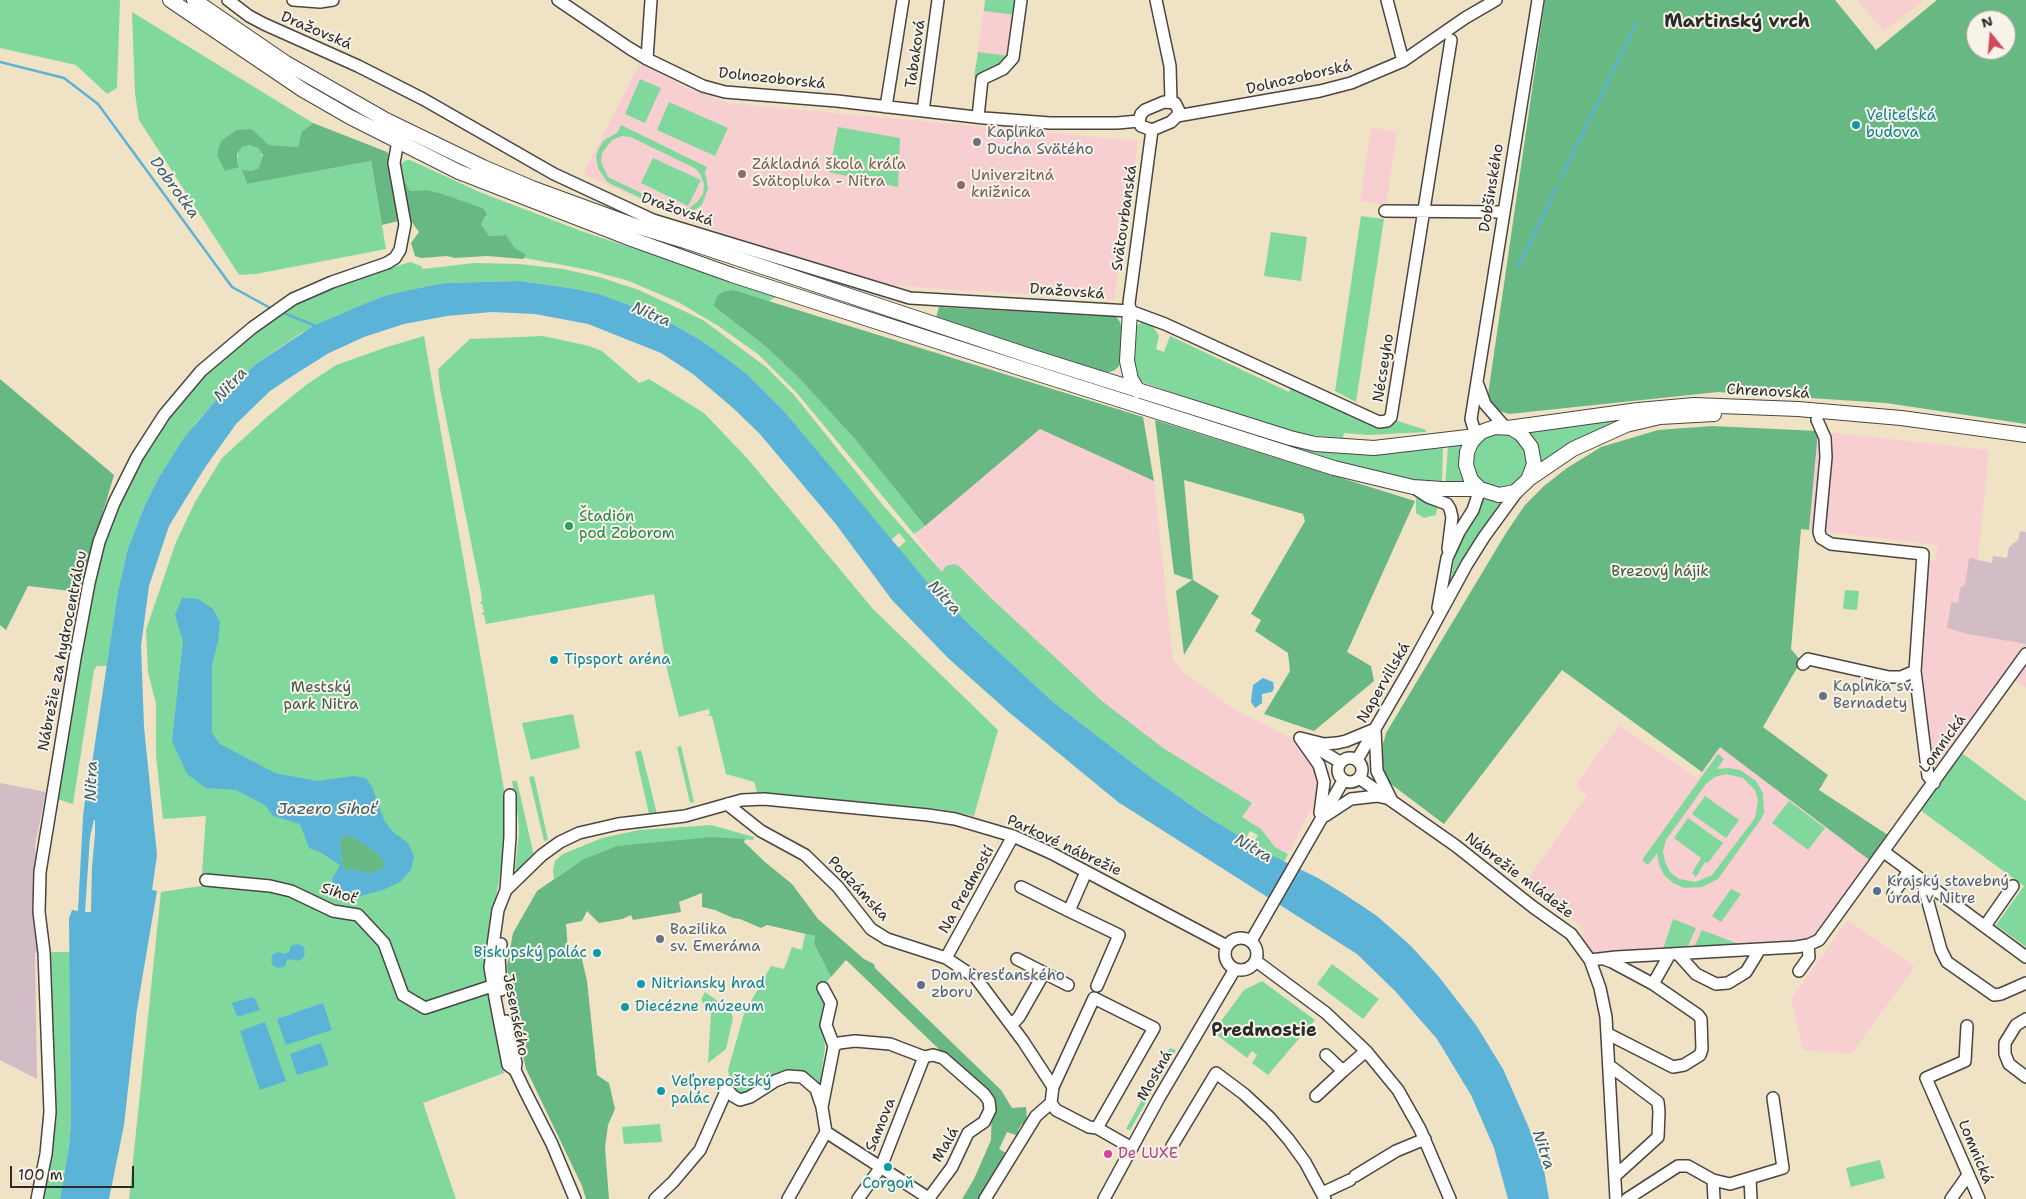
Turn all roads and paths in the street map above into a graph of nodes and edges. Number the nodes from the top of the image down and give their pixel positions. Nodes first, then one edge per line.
1 (170, 0) edge
2 (194, 0) edge
3 (228, 0) edge
4 (293, 0) edge
5 (332, 0) edge
6 (558, 0) edge
7 (651, 0) edge
8 (903, 0) edge
9 (938, 0) edge
10 (1021, 0) edge
11 (1156, 0) edge
12 (1387, 0) edge
13 (1496, 0) edge
14 (1538, 0) edge
15 (1451, 40) dead end
16 (647, 59) junction
17 (1403, 61) junction
18 (1171, 102) junction
19 (886, 107) junction
20 (923, 111) junction
21 (1177, 116) junction
22 (978, 117) junction
23 (1139, 120) junction
24 (1152, 130) junction
25 (398, 141) junction
26 (1386, 211) dead end
27 (1424, 211) junction
28 (1503, 212) junction
29 (1130, 311) junction
30 (1127, 361) junction
31 (1101, 379) junction
32 (1477, 381) junction
33 (1138, 391) junction
34 (1817, 420) junction
35 (1506, 427) junction
36 (2026, 435) edge
37 (1476, 436) junction
38 (2026, 444) edge
39 (1523, 485) junction
40 (1414, 487) junction
41 (1480, 489) junction
42 (1447, 558) junction
43 (1436, 619) junction
44 (2026, 654) edge
45 (1803, 664) dead end
46 (1915, 671) junction
47 (1375, 729) junction
48 (1300, 738) junction
49 (1357, 760) junction
50 (1340, 762) junction
51 (1359, 778) junction
52 (1343, 781) junction
53 (1934, 783) junction
54 (510, 795) dead end
55 (1392, 800) junction
56 (727, 804) junction
57 (1319, 820) junction
58 (1013, 836) junction
59 (1884, 852) junction
60 (1909, 871) junction
61 (1086, 872) junction
62 (206, 880) dead end
63 (1922, 880) junction
64 (2013, 886) dead end
65 (1021, 887) dead end
66 (506, 890) junction
67 (1893, 894) dead end
68 (1069, 911) junction
69 (1985, 926) junction
70 (1251, 940) junction
71 (1808, 945) junction
72 (1227, 946) junction
73 (1757, 950) junction
74 (1674, 954) junction
75 (2026, 957) edge
76 (946, 958) junction
77 (1017, 959) dead end
78 (1604, 959) junction
79 (1590, 960) junction
80 (1256, 961) junction
81 (1235, 969) junction
82 (1799, 971) dead end
83 (1044, 973) junction
84 (2026, 983) edge
85 (496, 984) junction
86 (1654, 984) junction
87 (1068, 985) dead end
88 (1097, 986) dead end
89 (823, 988) dead end
90 (2026, 1019) edge
91 (1011, 1025) junction
92 (1967, 1026) dead end
93 (1608, 1034) junction
94 (834, 1046) junction
95 (1366, 1050) junction
96 (1326, 1055) dead end
97 (924, 1057) junction
98 (1610, 1066) junction
99 (1343, 1071) junction
100 (2026, 1077) edge
101 (1054, 1087) junction
102 (1316, 1096) dead end
103 (1773, 1098) dead end
104 (1051, 1103) junction
105 (822, 1107) junction
106 (1097, 1128) junction
107 (826, 1132) junction
108 (1425, 1139) junction
109 (1172, 1146) dead end
110 (1132, 1148) junction
111 (881, 1166) junction
112 (1968, 1175) junction
113 (1615, 1176) junction
114 (1750, 1179) junction
115 (1714, 1180) junction
116 (1324, 1196) edge
117 (930, 1198) edge
118 (37, 1199) edge
119 (575, 1199) edge
120 (655, 1199) edge
121 (788, 1199) edge
122 (858, 1199) edge
123 (985, 1199) edge
124 (1104, 1199) edge
125 (1450, 1199) edge
126 (1616, 1199) edge
127 (1627, 1199) edge
128 (1714, 1199) edge
129 (1751, 1199) edge
130 (1951, 1199) edge
131 (1979, 1199) edge

1 - 25 main road
2 - 31 main road
3 - 29 street, Dražovská
4 - 5 street
6 - 16 street, Dolnozoborská
7 - 16 street
8 - 19 street
9 - 20 street, Tabaková
10 - 22 street
11 - 18 street
12 - 17 street
13 - 17 street, Dolnozoborská
14 - 28 street, Dobšinského
15 - 27 street, Nécseyho
16 - 19 street, Dolnozoborská
17 - 21 street, Dolnozoborská
18 - 21 street
18 - 23 street
19 - 20 street, Dolnozoborská
20 - 22 street, Dolnozoborská
21 - 24 street, Dolnozoborská
22 - 23 street, Dolnozoborská
23 - 24 street
24 - 29 street, Svätourbanská
25 - 40 main road
25 - 118 street, Nábrežie za hydrocentrálou
26 - 27 street
27 - 28 street
27 - 29 street, Nécseyho
28 - 32 street, Dobšinského
29 - 30 main road
30 - 31 main road
30 - 33 main road
31 - 33 main road
32 - 35 street, Dobšinského
32 - 37 street, Dobšinského
33 - 37 main road
34 - 38 main road, Chrenovská
34 - 39 main road, Chrenovská
34 - 46 street, Chrenovská
35 - 36 main road, Chrenovská
35 - 37 main road
35 - 39 main road
37 - 41 main road
39 - 41 main road
39 - 43 street, Napervillská
40 - 41 main road
40 - 42 street
41 - 42 street, Napervillská
42 - 43 street, Napervillská
43 - 47 street, Napervillská
44 - 53 street, Lomnická
45 - 46 street
46 - 53 street
47 - 48 street
47 - 49 street, Napervillská
47 - 55 street
48 - 50 street
48 - 57 street
49 - 50 street
49 - 51 street
50 - 52 street
51 - 52 street
51 - 55 street, Nábrežie mládeže
52 - 57 street
53 - 59 street, Lomnická
54 - 66 street, Jesenského
55 - 57 street
55 - 79 street, Nábrežie mládeže
56 - 58 street, Parkové nábrežie
56 - 66 street
56 - 76 street, Podzámska
57 - 70 street
58 - 61 street, Parkové nábrežie
58 - 76 street, Na Predmostí
59 - 60 street
59 - 71 street, Lomnická
60 - 63 street
60 - 67 street
61 - 68 street
61 - 72 street, Parkové nábrežie
62 - 85 street, Sihoť
63 - 69 street
63 - 84 street
64 - 69 street
65 - 68 street
66 - 85 street, Jesenského
68 - 88 street
69 - 75 street
70 - 72 street
70 - 80 street
71 - 73 street
71 - 82 street
72 - 81 street
73 - 74 street
73 - 74 street
74 - 78 street
74 - 86 street
76 - 91 street, Podzámska
77 - 83 street
78 - 79 street
78 - 86 street
79 - 93 street, Nábrežie mládeže
80 - 81 street
80 - 95 street
81 - 110 street, Mostná
83 - 87 street
83 - 91 street
85 - 119 street, Jesenského
86 - 93 street
89 - 94 street
90 - 100 street
91 - 101 street, Podzámska
92 - 112 street, Lomnická
93 - 98 street, Nábrežie mládeže
94 - 97 street, Malá
94 - 105 street
95 - 99 street
95 - 108 street
96 - 99 street
97 - 111 street, Samova
97 - 117 street, Malá
98 - 113 street, Nábrežie mládeže
98 - 113 street
99 - 102 street
101 - 104 street
101 - 106 street
103 - 114 street
104 - 106 street
104 - 123 street
105 - 107 street
105 - 120 street
106 - 110 street
107 - 111 street
107 - 121 street
108 - 116 street
108 - 125 street
109 - 116 street
110 - 124 street, Mostná
111 - 117 street
111 - 122 street, Samova
112 - 130 street
112 - 131 street, Lomnická
113 - 126 street, Nábrežie mládeže
114 - 115 street
114 - 129 street
115 - 127 street
115 - 128 street

